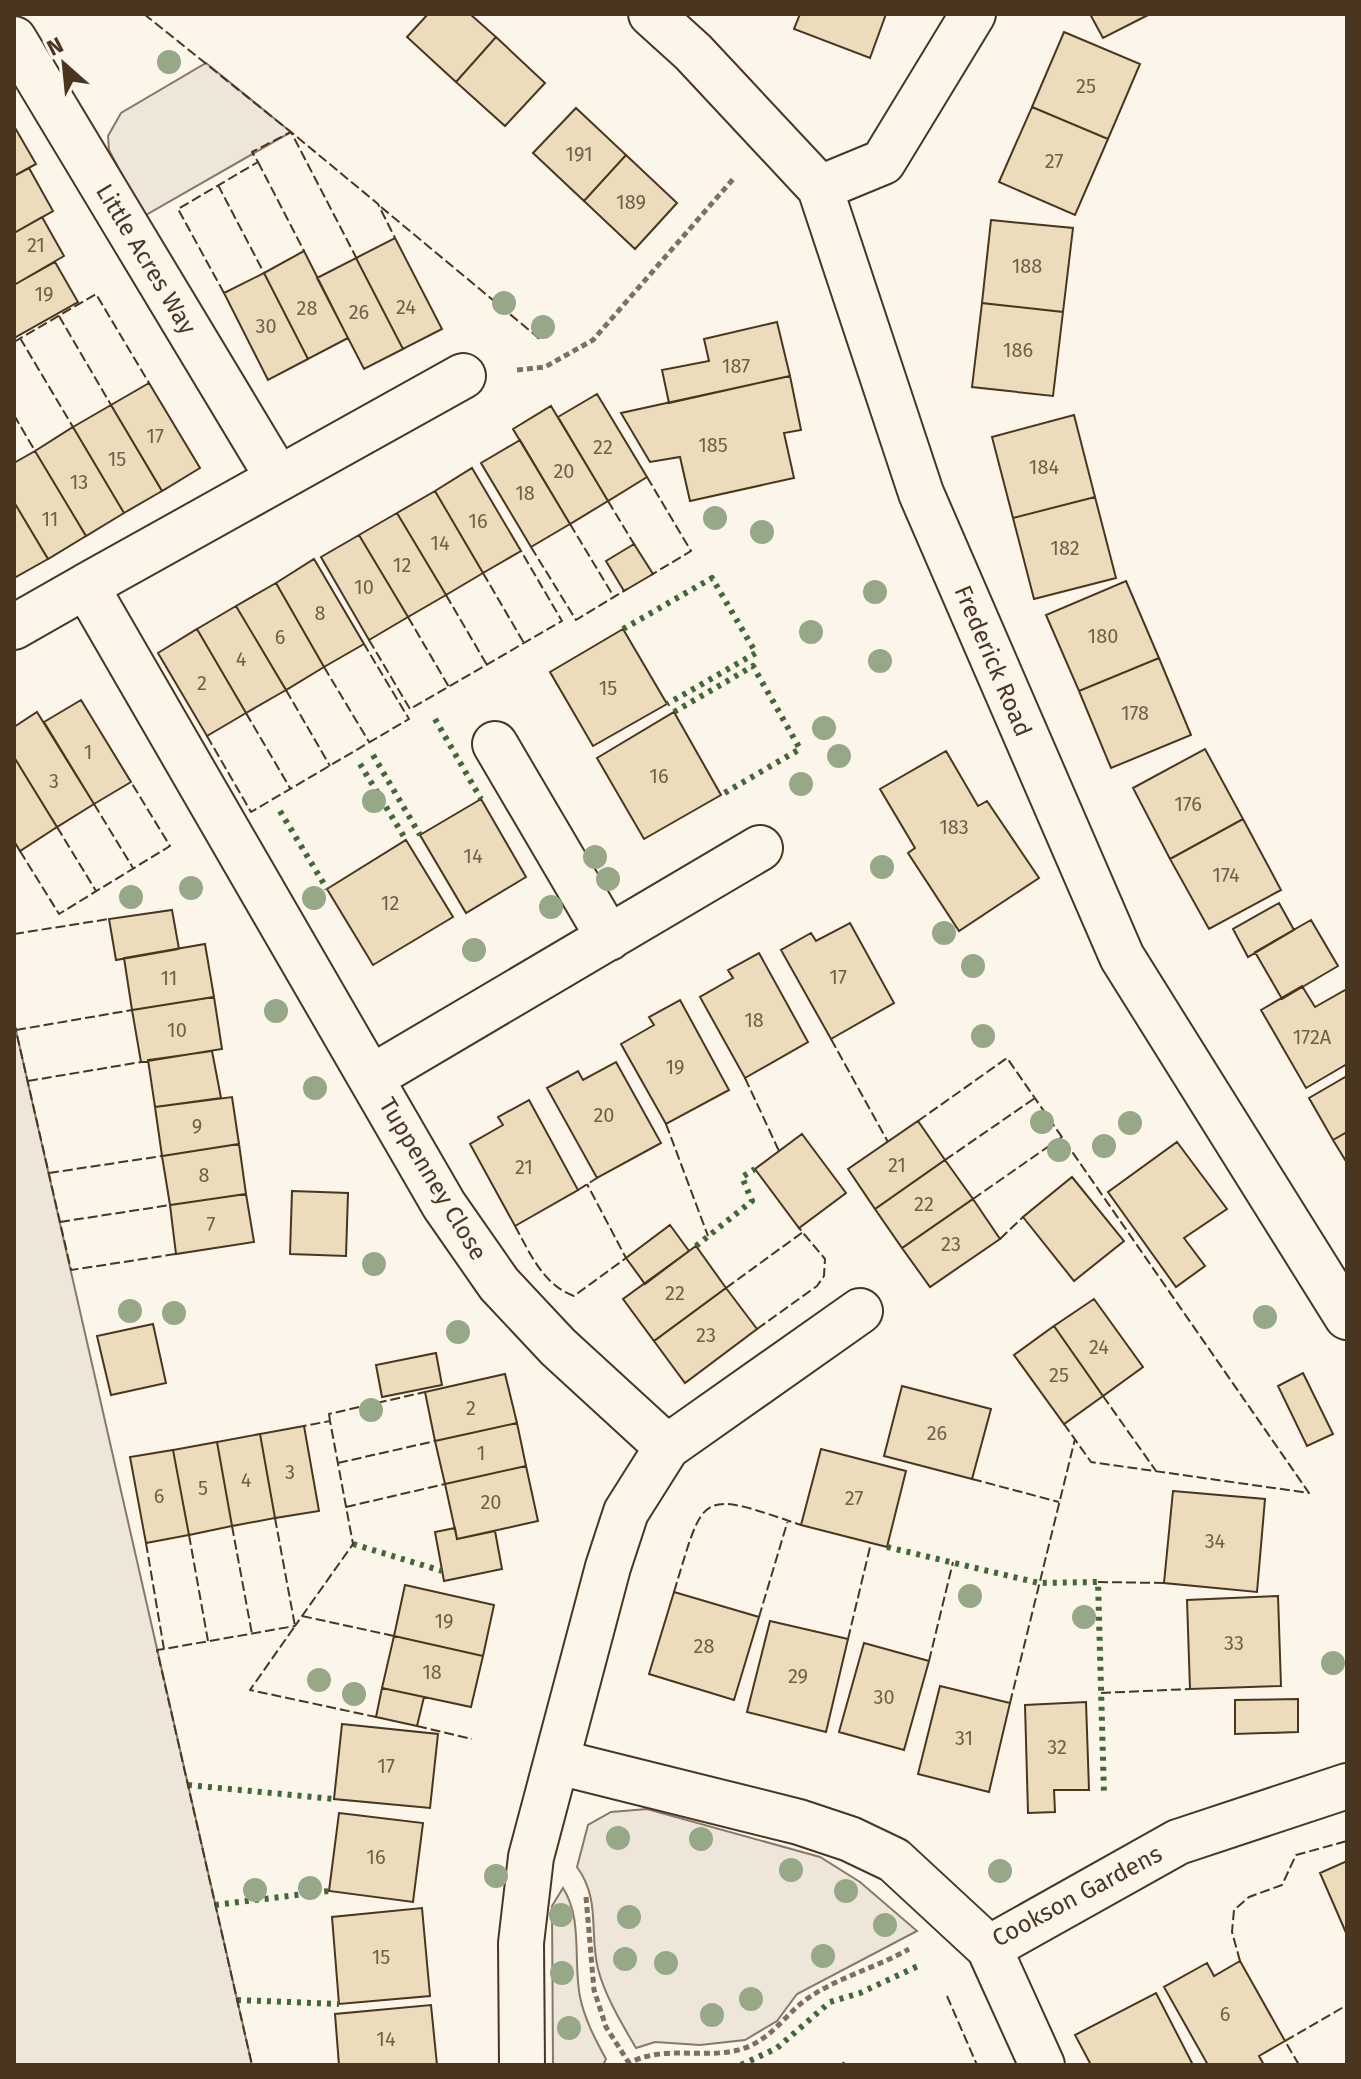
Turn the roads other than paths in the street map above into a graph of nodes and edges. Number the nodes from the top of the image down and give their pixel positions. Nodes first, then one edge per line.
1 (651, 14) edge
2 (973, 14) edge
3 (14, 39) edge
4 (820, 188) junction
5 (463, 376) road end
6 (278, 478) junction
7 (86, 586) junction
8 (14, 627) edge
9 (495, 744) dead end
10 (760, 848) dead end
11 (609, 938) junction
12 (372, 1077) junction
13 (860, 1311) dead end
14 (1347, 1317) edge
15 (667, 1447) junction
16 (558, 1762) junction
17 (1347, 1786) edge
18 (974, 1935) junction
19 (522, 2065) edge
20 (1042, 2065) edge

1 - 4 street, Frederick Road
2 - 4 street
3 - 6 street, Little Acres Way
4 - 14 street, Frederick Road
5 - 6 street
6 - 7 street
7 - 8 street
7 - 12 street, Tuppenney Close
9 - 11 street
10 - 11 street, Tuppenney Close
11 - 12 street, Tuppenney Close
12 - 15 street, Tuppenney Close
13 - 15 street
15 - 16 street
16 - 18 street, Cookson Gardens
16 - 19 street
17 - 18 street, Cookson Gardens
18 - 20 street

